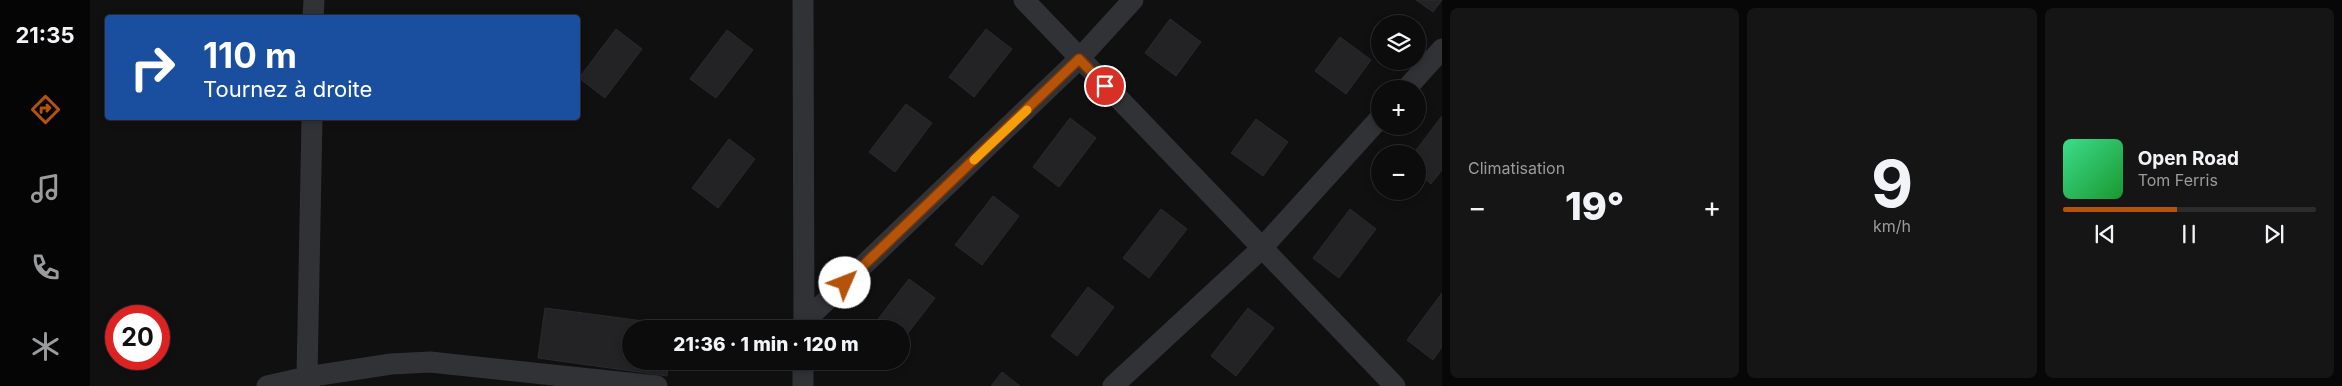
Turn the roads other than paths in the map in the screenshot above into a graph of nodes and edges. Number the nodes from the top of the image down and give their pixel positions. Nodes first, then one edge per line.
1 (314, 0) edge
2 (803, 0) edge
3 (1024, 0) edge
4 (1133, 0) edge
5 (313, 15) edge
6 (1442, 49) edge
7 (1079, 59) junction
8 (1414, 80) edge
9 (312, 120) edge
10 (1371, 128) edge
11 (1262, 249) junction
12 (804, 320) edge
13 (810, 320) edge
14 (804, 370) edge
15 (307, 377) junction
16 (267, 386) edge
17 (657, 386) edge
18 (803, 386) edge
19 (1113, 386) edge
20 (1395, 386) edge

1 - 5 street
2 - 12 street
3 - 7 street
4 - 7 street
6 - 8 street
7 - 11 street
7 - 13 street
9 - 15 street
10 - 11 street
11 - 19 street
11 - 20 street
14 - 18 street
15 - 16 street
15 - 17 street

